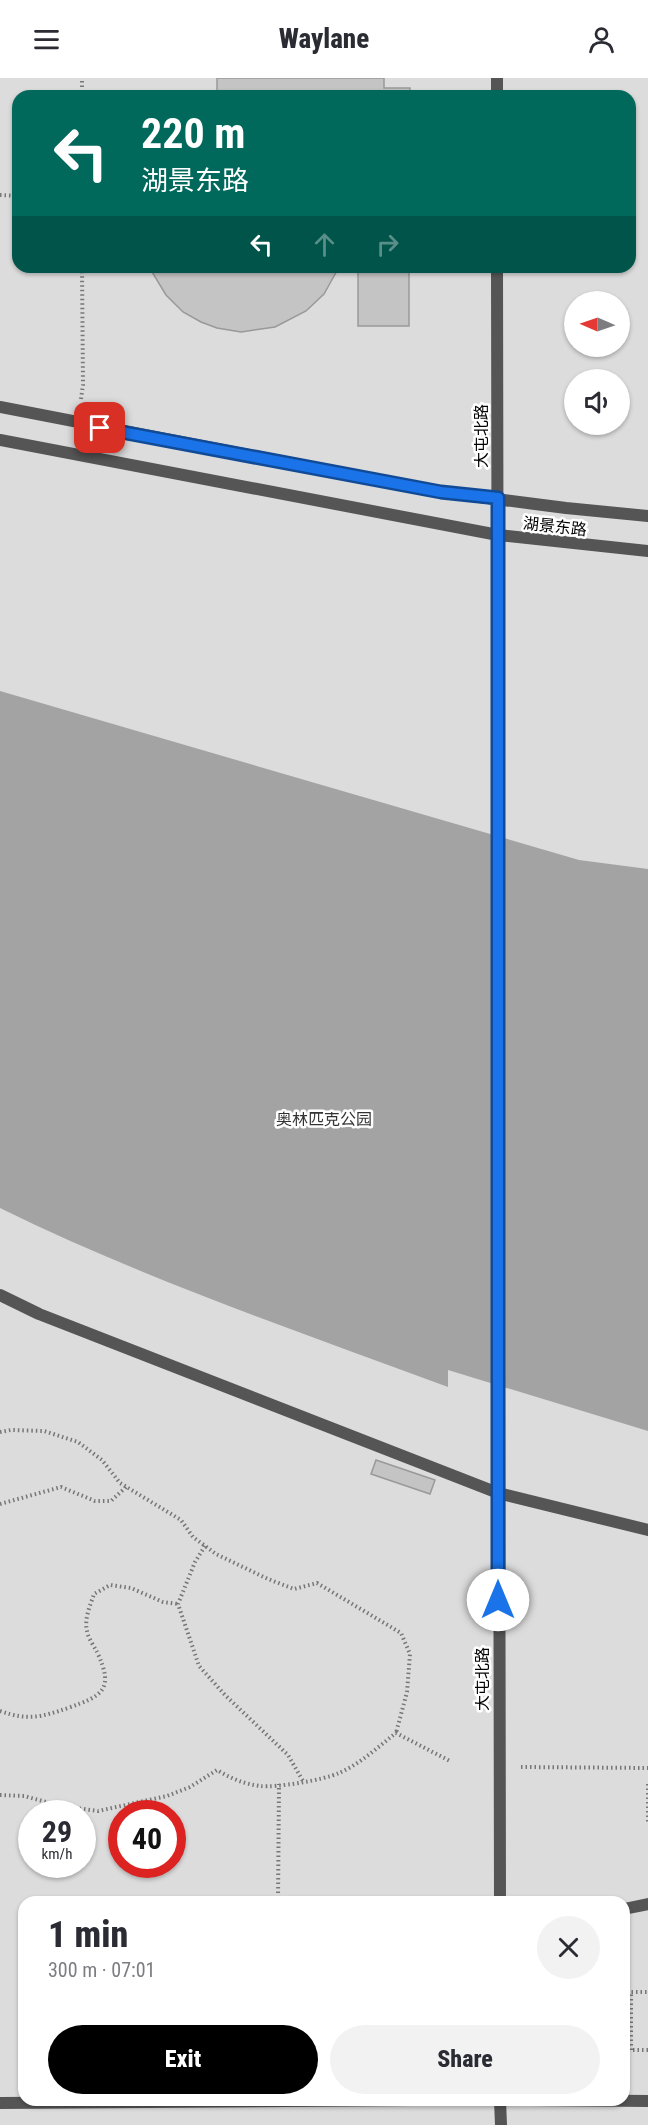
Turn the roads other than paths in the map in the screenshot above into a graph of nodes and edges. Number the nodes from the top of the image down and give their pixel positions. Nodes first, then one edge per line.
1 (497, 273) edge
2 (0, 407) edge
3 (0, 440) edge
4 (498, 498) junction
5 (648, 516) edge
6 (498, 535) junction
7 (648, 551) edge
8 (0, 1295) edge
9 (498, 1493) junction
10 (648, 1530) edge
11 (500, 1896) edge
12 (648, 1904) edge
13 (630, 1908) edge
14 (630, 2101) edge
15 (648, 2101) edge
16 (0, 2103) edge
17 (18, 2103) edge
18 (500, 2106) edge
19 (501, 2125) edge

1 - 4 street, 大屯北路
2 - 4 street, 湖景东路
3 - 6 street, 湖景东路
4 - 5 street, 湖景东路
4 - 6 street, 大屯北路
6 - 7 street, 湖景东路
6 - 9 street, 大屯北路
8 - 9 street
9 - 10 street
9 - 11 street, 大屯北路
12 - 13 street
14 - 15 street
16 - 17 street
18 - 19 street

